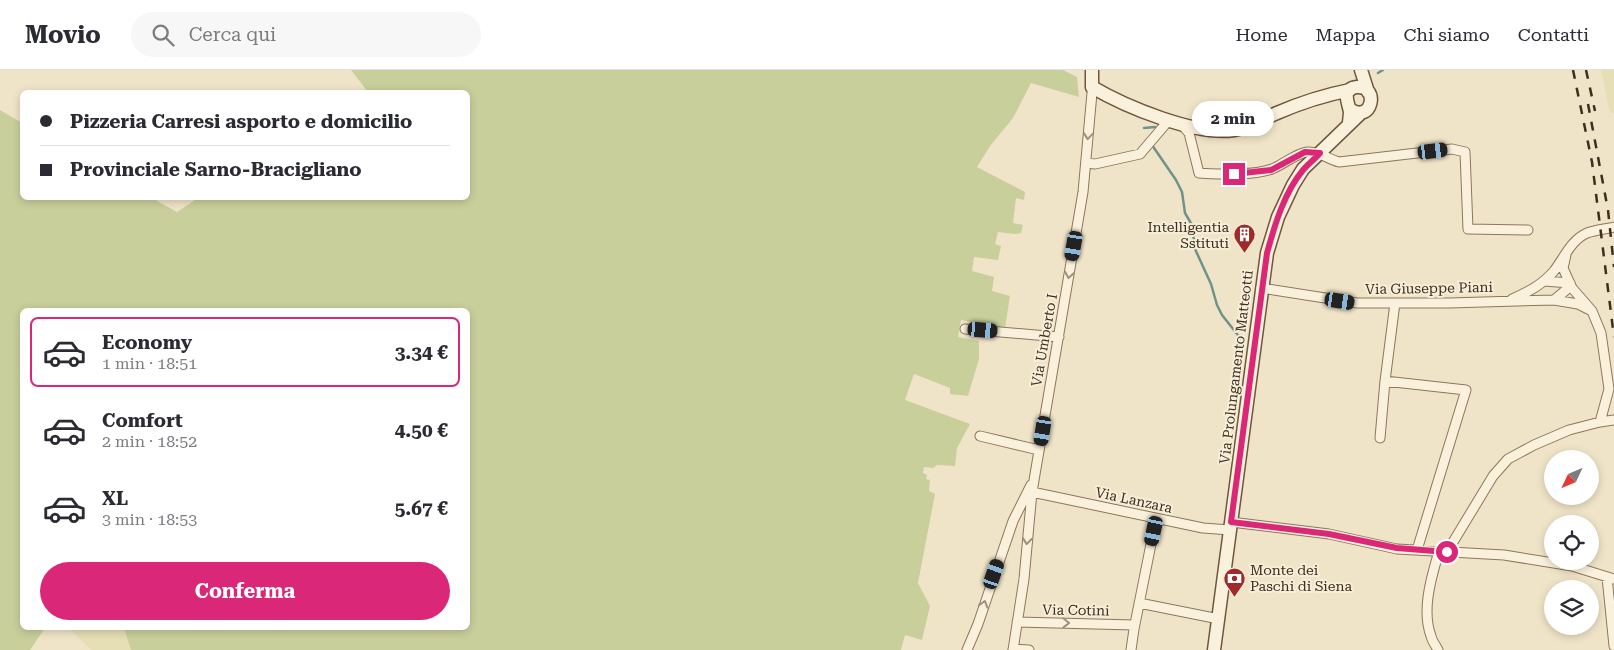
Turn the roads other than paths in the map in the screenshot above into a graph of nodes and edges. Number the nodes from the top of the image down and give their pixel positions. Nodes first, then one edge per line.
1 (1094, 70) edge
2 (1361, 70) edge
3 (1092, 87) junction
4 (1352, 89) junction
5 (1368, 92) junction
6 (1334, 93) junction
7 (1353, 109) junction
8 (1168, 120) junction
9 (1182, 125) junction
10 (1320, 153) junction
11 (1086, 163) junction
12 (1614, 227) edge
13 (1528, 230) dead end
14 (1566, 255) junction
15 (1544, 281) junction
16 (1570, 283) junction
17 (1261, 288) junction
18 (1509, 300) junction
19 (1554, 300) junction
20 (1395, 303) junction
21 (1592, 311) junction
22 (964, 329) dead end
23 (1059, 337) junction
24 (1385, 381) junction
25 (1614, 420) edge
26 (1600, 422) junction
27 (980, 436) dead end
28 (1380, 438) dead end
29 (1040, 450) junction
30 (1034, 479) junction
31 (1032, 492) junction
32 (1156, 518) junction
33 (1230, 526) junction
34 (1417, 550) junction
35 (1447, 552) junction
36 (1610, 578) edge
37 (1139, 603) junction
38 (1219, 619) junction
39 (1017, 622) junction
40 (1134, 625) junction
41 (1614, 646) edge
42 (1436, 649) edge
43 (967, 650) edge
44 (1013, 650) edge
45 (1028, 650) edge
46 (1131, 650) edge
47 (1214, 650) edge

1 - 3 street
2 - 4 street
2 - 5 street
3 - 8 street
3 -> 11 street, Via Umberto I
4 - 5 street
4 - 6 street
4 - 7 street
5 - 7 street
6 - 7 street
6 - 9 street
7 - 10 street, Via Prolungamento Matteotti
8 - 9 street
8 - 11 street
9 - 10 street
10 - 13 street
10 - 17 street, Via Prolungamento Matteotti
11 -> 23 street, Via Umberto I
12 - 14 street
14 - 15 street
14 - 16 street
15 - 16 street
15 - 18 street
16 - 19 street
16 - 21 street
17 - 20 street, Via Giuseppe Piani
17 - 33 street, Via Prolungamento Matteotti
18 - 19 street, Via Giuseppe Piani
18 - 20 street, Via Giuseppe Piani
19 - 21 street, Via Giuseppe Piani
20 - 24 street
21 - 26 street
22 - 23 street
23 - 29 street, Via Umberto I
24 - 28 street
24 - 34 street
25 - 26 street
26 - 35 street
27 - 29 street
29 - 30 street, Via Umberto I
30 - 31 street, Via Umberto I
43 -> 30 street
31 - 32 street, Via Lanzara
31 -> 39 street, Via Umberto I
32 - 33 street, Via Lanzara
32 - 37 street
33 - 34 street, Via Lanzara
33 - 38 street, Via Prolungamento Matteotti
34 - 35 street, Via Lanzara
35 - 36 street, Via Lanzara
35 - 42 street
36 - 41 street
37 - 38 street
37 - 40 street
38 - 47 street, Via Prolungamento Matteotti
39 -> 40 street, Via Cotini
39 - 44 street, Via Umberto I
40 - 46 street
44 - 45 street

